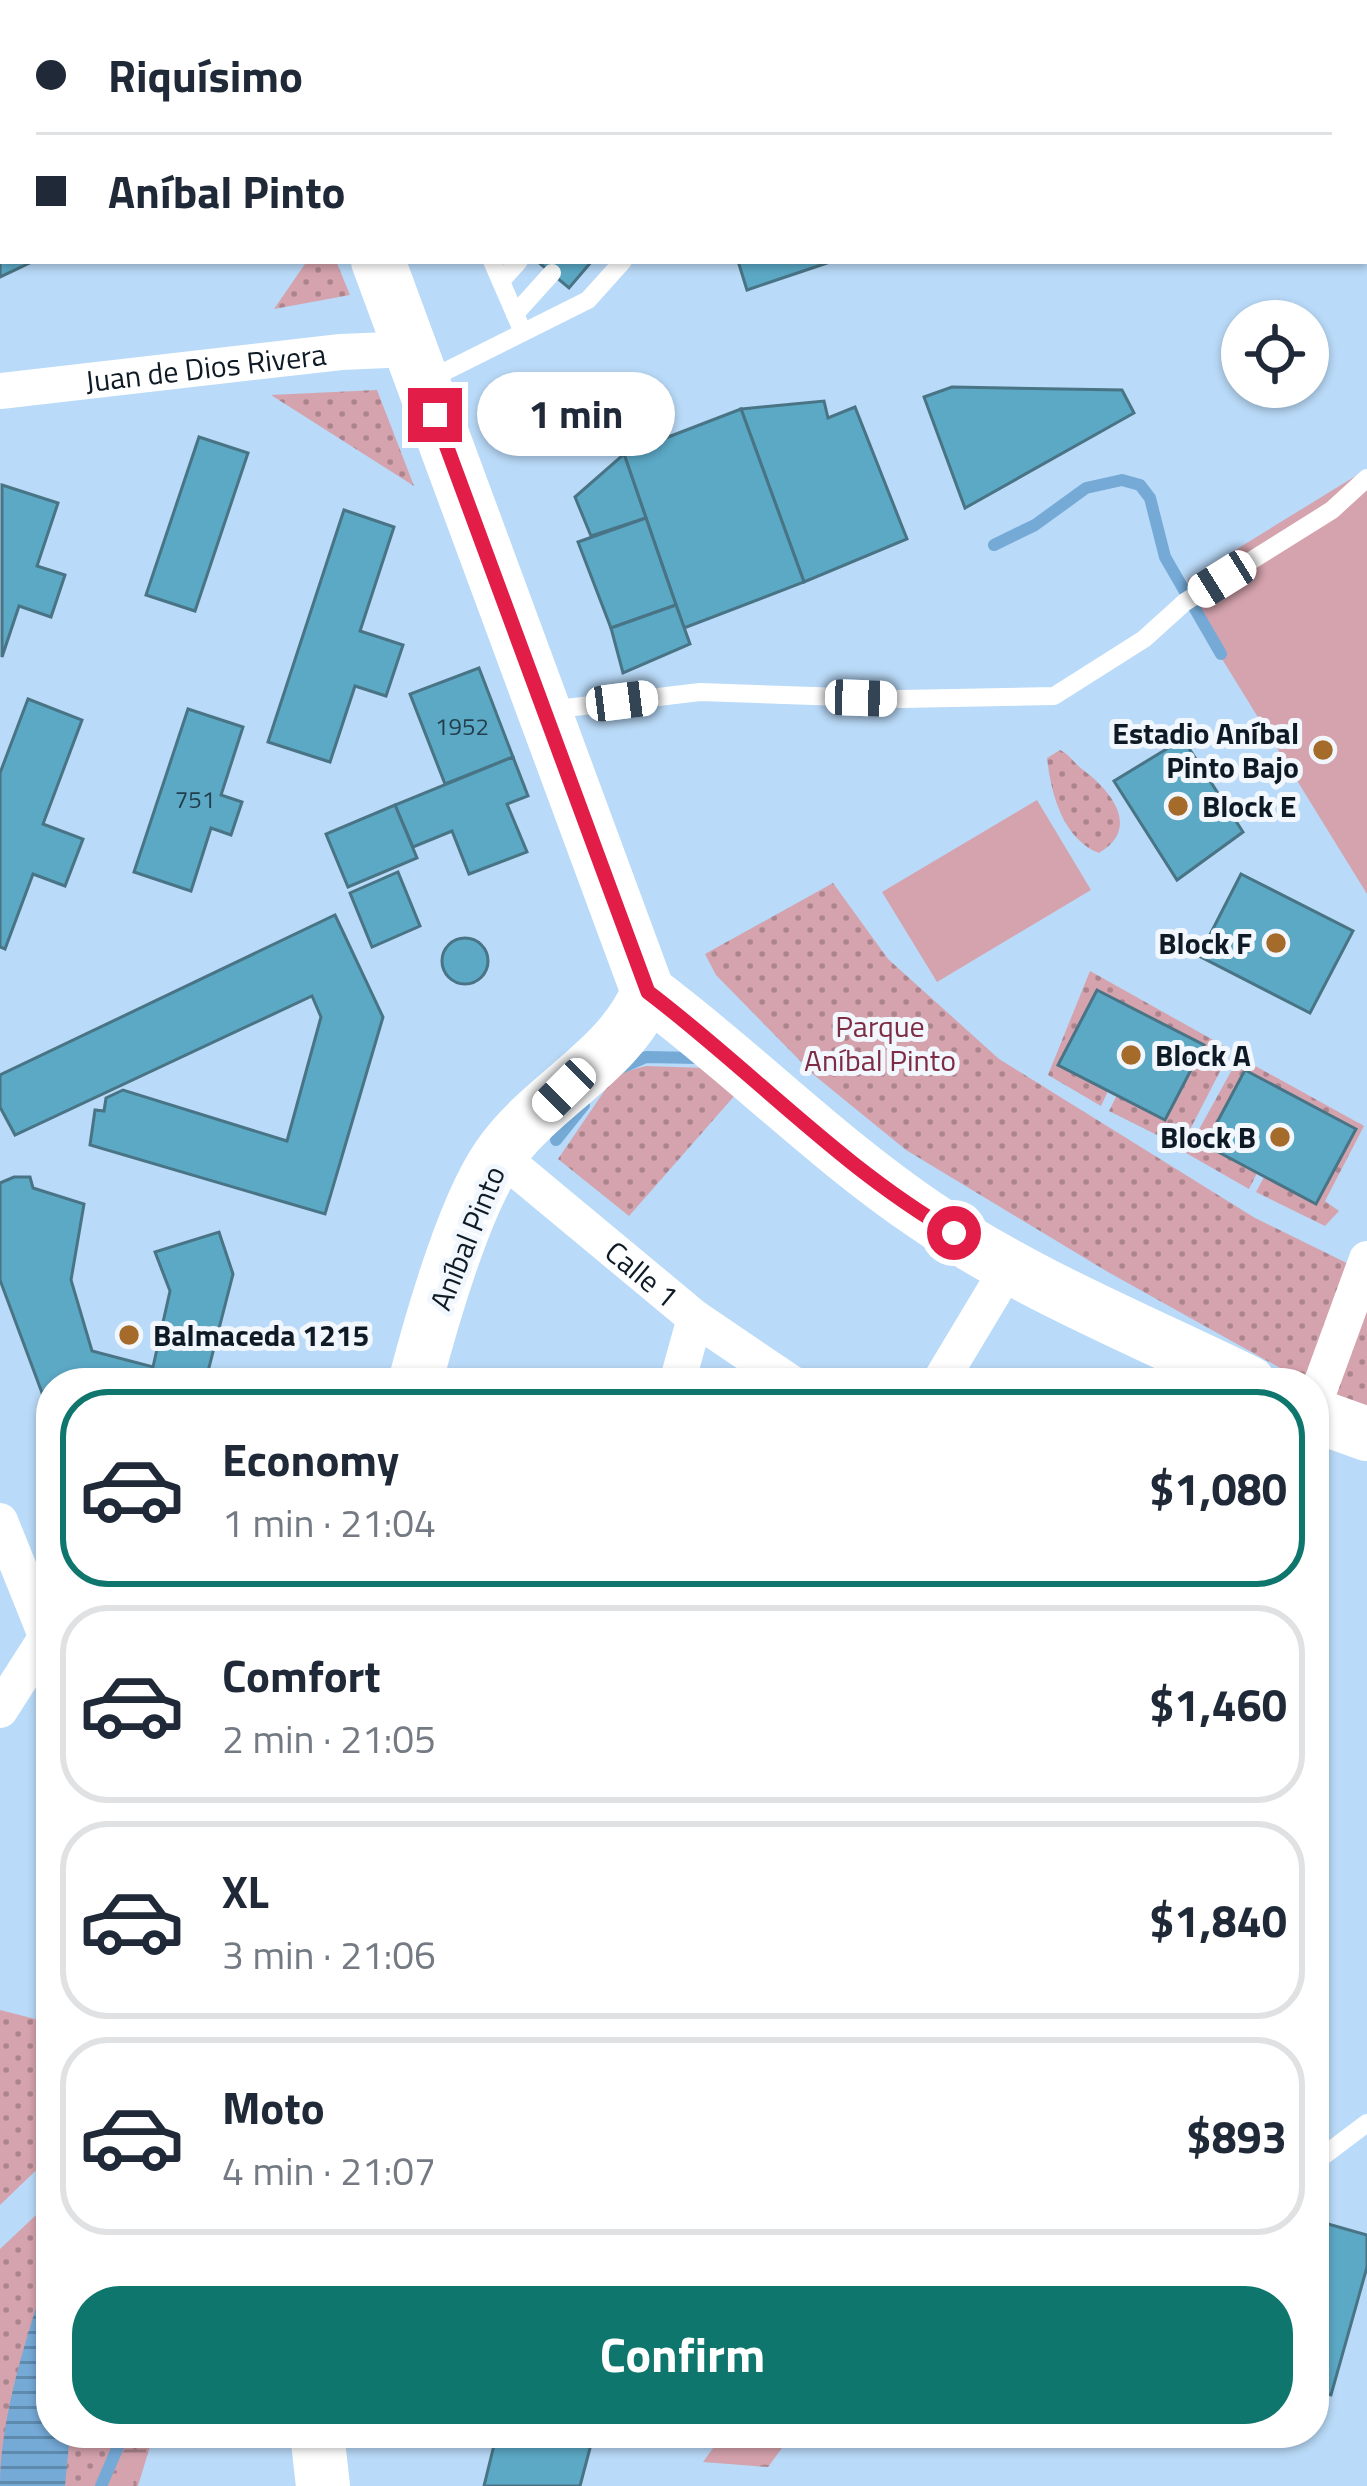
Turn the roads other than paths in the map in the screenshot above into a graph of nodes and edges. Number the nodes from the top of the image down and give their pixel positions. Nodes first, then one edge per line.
1 (379, 264) edge
2 (493, 264) edge
3 (516, 264) edge
4 (620, 264) edge
5 (552, 273) dead end
6 (501, 281) junction
7 (519, 322) junction
8 (417, 366) junction
9 (0, 391) edge
10 (1367, 478) edge
11 (544, 710) junction
12 (648, 992) junction
13 (499, 1155) junction
14 (1367, 1259) edge
15 (1010, 1265) junction
16 (695, 1318) junction
17 (420, 1368) edge
18 (681, 1368) edge
19 (769, 1368) edge
20 (948, 1368) edge
21 (1219, 1368) edge
22 (1327, 1368) edge
23 (1329, 1420) edge
24 (1367, 1434) edge
25 (0, 1521) edge
26 (36, 1611) edge
27 (36, 1661) edge
28 (0, 1710) edge
29 (1367, 2123) edge
30 (1329, 2152) edge
31 (318, 2448) edge
32 (322, 2486) edge

1 - 8 street
2 - 6 lane
3 - 6 lane
4 - 7 lane
5 - 7 lane
6 - 7 lane
7 - 8 lane
8 - 9 street, Juan de Dios Rivera
8 - 11 street
10 - 11 lane
11 - 12 street
12 - 13 street, Aníbal Pinto
12 - 15 street
13 - 16 street, Calle 1
13 - 17 street, Aníbal Pinto
14 - 22 street
15 - 20 street
15 - 21 street
16 - 18 street
16 - 19 street, Calle 1
23 - 24 street
25 - 26 street
27 - 28 street
29 - 30 lane
31 - 32 street

